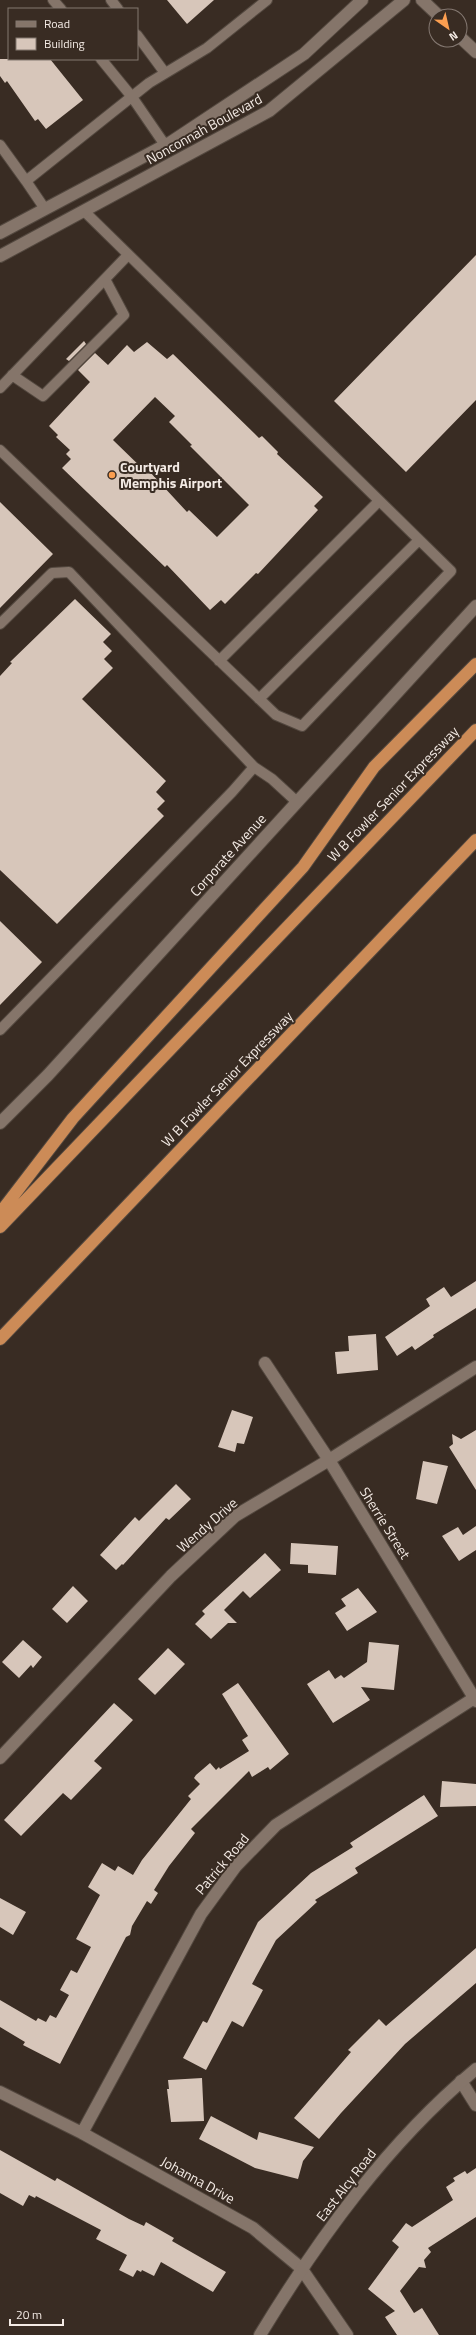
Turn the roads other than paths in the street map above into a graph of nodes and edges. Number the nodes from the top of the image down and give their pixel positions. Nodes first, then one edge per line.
1 (53, 0) edge
2 (111, 0) edge
3 (267, 0) edge
4 (362, 0) edge
5 (404, 0) edge
6 (422, 0) edge
7 (60, 8) edge
8 (117, 8) edge
9 (430, 8) edge
10 (138, 36) edge
11 (468, 44) edge
12 (476, 52) edge
13 (103, 60) edge
14 (165, 73) junction
15 (132, 97) junction
16 (0, 145) edge
17 (165, 145) junction
18 (4, 158) edge
19 (26, 181) junction
20 (45, 209) junction
21 (85, 212) junction
22 (0, 233) edge
23 (128, 255) junction
24 (0, 256) edge
25 (105, 279) junction
26 (12, 375) junction
27 (0, 388) edge
28 (0, 450) edge
29 (379, 501) junction
30 (419, 540) junction
31 (476, 606) edge
32 (0, 624) edge
33 (219, 661) junction
34 (476, 664) edge
35 (259, 699) junction
36 (476, 730) edge
37 (254, 767) junction
38 (297, 802) junction
39 (476, 840) edge
40 (0, 1030) edge
41 (0, 1123) edge
42 (0, 1213) edge
43 (0, 1227) edge
44 (0, 1339) edge
45 (265, 1363) dead end
46 (476, 1367) edge
47 (328, 1460) junction
48 (475, 1699) edge
49 (0, 1758) edge
50 (476, 2069) edge
51 (461, 2081) junction
52 (0, 2092) edge
53 (476, 2105) edge
54 (82, 2133) junction
55 (301, 2268) junction
56 (260, 2335) edge
57 (347, 2335) edge

1 - 7 lane
2 - 8 lane
3 - 14 lane
4 - 17 street, Nonconnah Boulevard
5 - 21 street, Nonconnah Boulevard
6 - 9 street
10 - 14 lane
11 - 12 street
13 - 15 lane
14 - 15 lane
15 - 17 lane
15 - 19 lane
16 - 18 lane
17 - 20 street, Nonconnah Boulevard
18 - 19 lane
19 - 20 lane
20 - 22 street, Nonconnah Boulevard
21 - 23 lane
21 - 24 street, Nonconnah Boulevard
23 - 25 lane
23 - 29 lane
25 - 26 lane
25 - 26 lane
26 - 27 lane
28 - 33 lane
29 - 30 lane
29 - 33 lane
30 - 35 lane
30 - 35 lane
31 - 38 street, Corporate Avenue
32 - 37 lane
33 - 35 lane
34 - 42 highway
36 - 43 highway, W B Fowler Senior Expressway
37 - 38 lane
37 - 40 lane
38 - 41 street, Corporate Avenue
39 - 44 highway, W B Fowler Senior Expressway
45 - 47 street, Sherrie Street
46 - 47 street, Wendy Drive
47 - 48 street, Sherrie Street
47 - 49 street, Wendy Drive
48 - 54 street, Patrick Road
50 - 51 street, East Alcy Road
51 - 53 street
51 - 55 street, East Alcy Road
52 - 54 street, Johanna Drive
54 - 55 street, Johanna Drive
55 - 56 street, East Alcy Road
55 - 57 street, Johanna Drive

